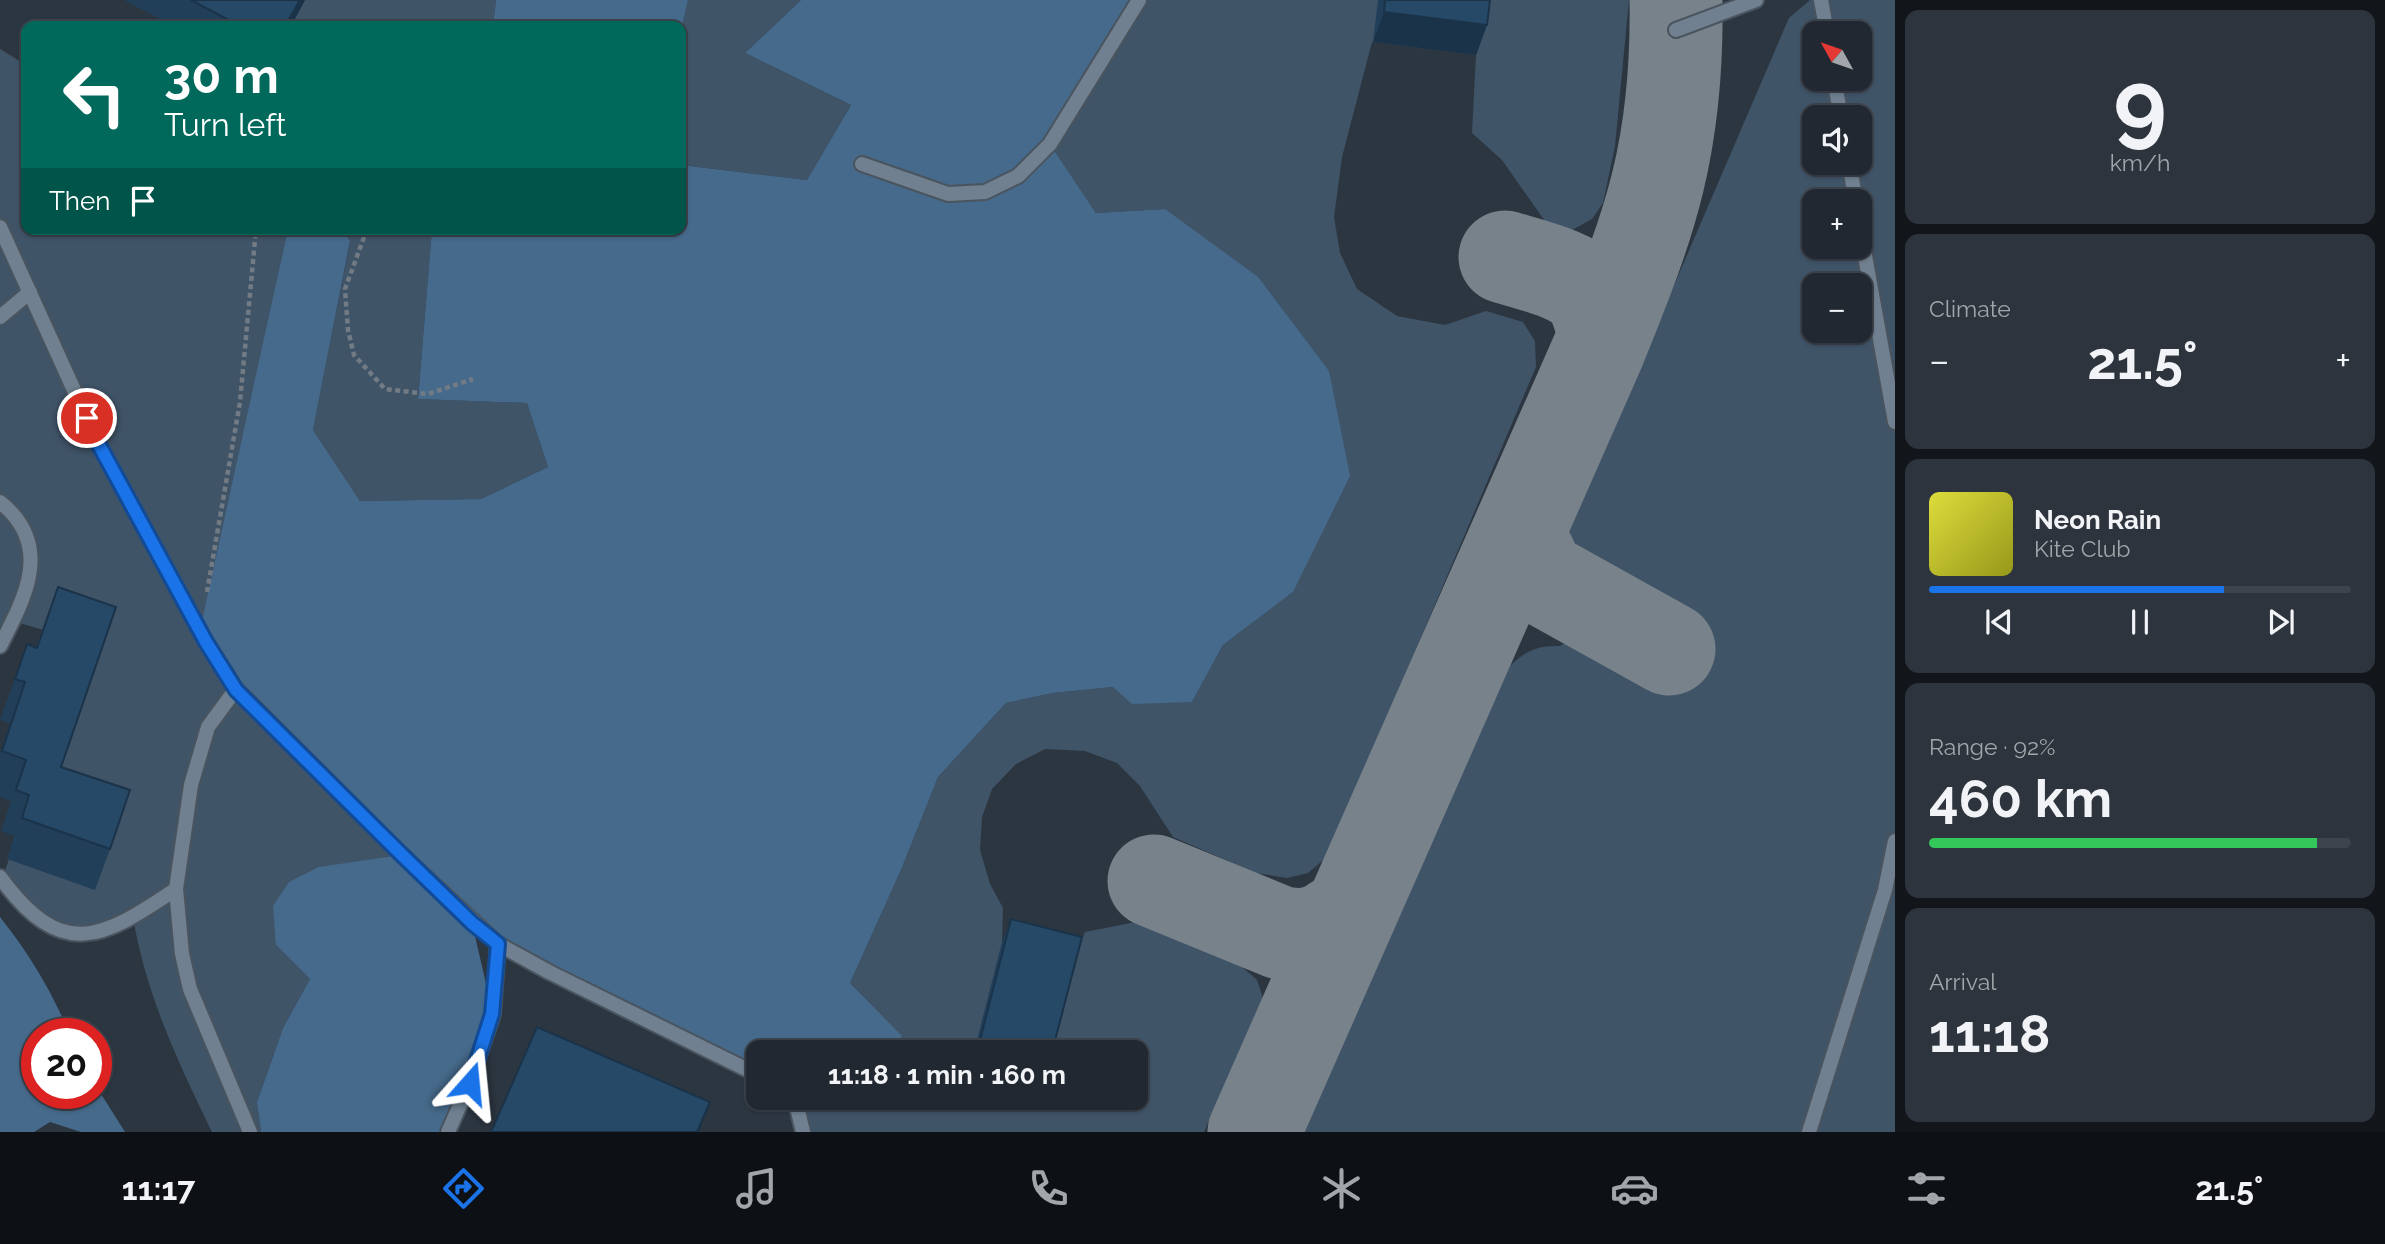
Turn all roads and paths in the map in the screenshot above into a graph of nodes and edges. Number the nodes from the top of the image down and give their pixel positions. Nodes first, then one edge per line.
1 (1139, 0) edge
2 (1756, 0) edge
3 (1821, 0) edge
4 (1824, 21) edge
5 (1676, 30) dead end
6 (862, 164) dead end
7 (0, 227) edge
8 (256, 235) edge
9 (365, 235) edge
10 (1865, 259) edge
11 (30, 292) junction
12 (0, 317) edge
13 (473, 379) dead end
14 (1895, 422) edge
15 (0, 502) edge
16 (200, 630) junction
17 (0, 646) edge
18 (236, 690) junction
19 (1895, 841) edge
20 (0, 877) edge
21 (176, 889) junction
22 (498, 944) junction
23 (746, 1069) edge
24 (798, 1110) edge
25 (250, 1132) edge
26 (448, 1132) edge
27 (803, 1132) edge
28 (1808, 1132) edge

1 - 6 lane
2 - 5 lane
3 - 4 lane
7 - 11 lane
8 - 16 path
9 - 13 path
10 - 14 lane
11 - 12 lane
11 - 16 lane
15 - 17 lane
16 - 18 lane
18 - 21 lane
18 - 22 lane
19 - 28 lane
20 - 21 lane
21 - 25 lane
22 - 23 lane
22 - 26 lane
24 - 27 lane

